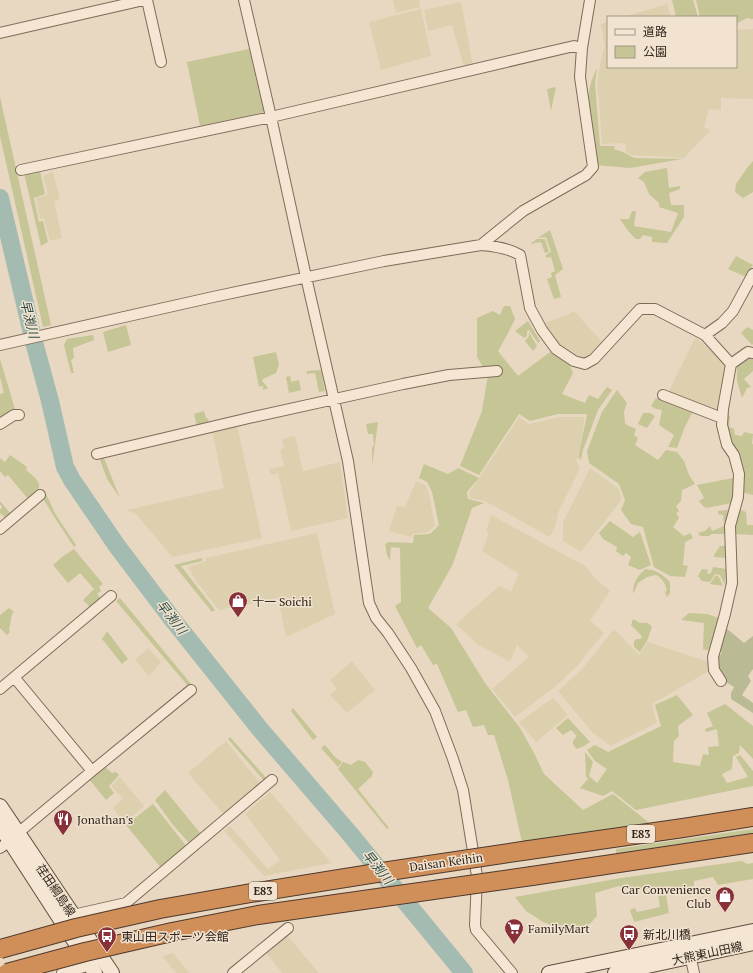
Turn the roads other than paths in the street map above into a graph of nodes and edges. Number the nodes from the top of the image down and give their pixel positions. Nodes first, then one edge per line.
1 (144, 0) edge
2 (147, 0) edge
3 (244, 0) edge
4 (590, 0) edge
5 (0, 33) edge
6 (582, 48) junction
7 (161, 62) dead end
8 (271, 117) junction
9 (21, 170) dead end
10 (481, 245) junction
11 (753, 274) edge
12 (306, 278) junction
13 (705, 335) junction
14 (0, 345) edge
15 (753, 353) edge
16 (731, 364) junction
17 (497, 371) dead end
18 (663, 395) dead end
19 (333, 400) junction
20 (20, 415) dead end
21 (722, 418) junction
22 (0, 424) edge
23 (97, 454) dead end
24 (40, 495) dead end
25 (0, 529) edge
26 (112, 596) dead end
27 (14, 677) junction
28 (721, 681) dead end
29 (0, 689) edge
30 (191, 690) dead end
31 (92, 771) junction
32 (272, 780) dead end
33 (0, 806) edge
34 (753, 817) edge
35 (0, 826) edge
36 (9, 841) edge
37 (753, 843) edge
38 (73, 915) junction
39 (288, 928) dead end
40 (753, 931) edge
41 (753, 943) edge
42 (78, 945) junction
43 (0, 949) edge
44 (689, 950) junction
45 (93, 969) edge
46 (7, 973) edge
47 (40, 973) edge
48 (62, 973) edge
49 (112, 973) edge
50 (233, 973) edge
51 (512, 973) edge
52 (549, 973) edge
53 (614, 973) edge
54 (694, 973) edge

1 - 5 street
2 - 7 street
3 - 8 street
4 - 6 street
6 - 8 street
6 - 10 street
8 - 9 street
8 - 12 street
10 - 12 street
10 - 13 street
11 - 13 street
12 - 14 street
12 - 19 street
13 - 16 street
15 - 16 street
16 - 21 street
17 - 19 street
18 - 21 street
19 - 23 street
19 - 51 street
20 - 22 street
21 - 28 street
24 - 25 street
26 - 27 street
27 - 29 street
27 - 31 street
30 - 31 street
31 - 36 street
32 - 38 street
33 - 36 main road, 荏田綱島線
34 - 43 highway, Daisan Keihin / E83, bridge
35 - 36 main road, 荏田綱島線
36 - 38 main road, 荏田綱島線
36 - 42 main road, 荏田綱島線
37 - 46 highway, E83, bridge
38 - 49 main road, 荏田綱島線
39 - 50 street
40 - 44 main road, 大熊東山田線
41 - 44 main road, 大熊東山田線
42 - 45 main road, 荏田綱島線
42 - 47 street
44 - 52 main road, 大熊東山田線
44 - 53 main road, 大熊東山田線
44 - 54 street
45 - 48 street

